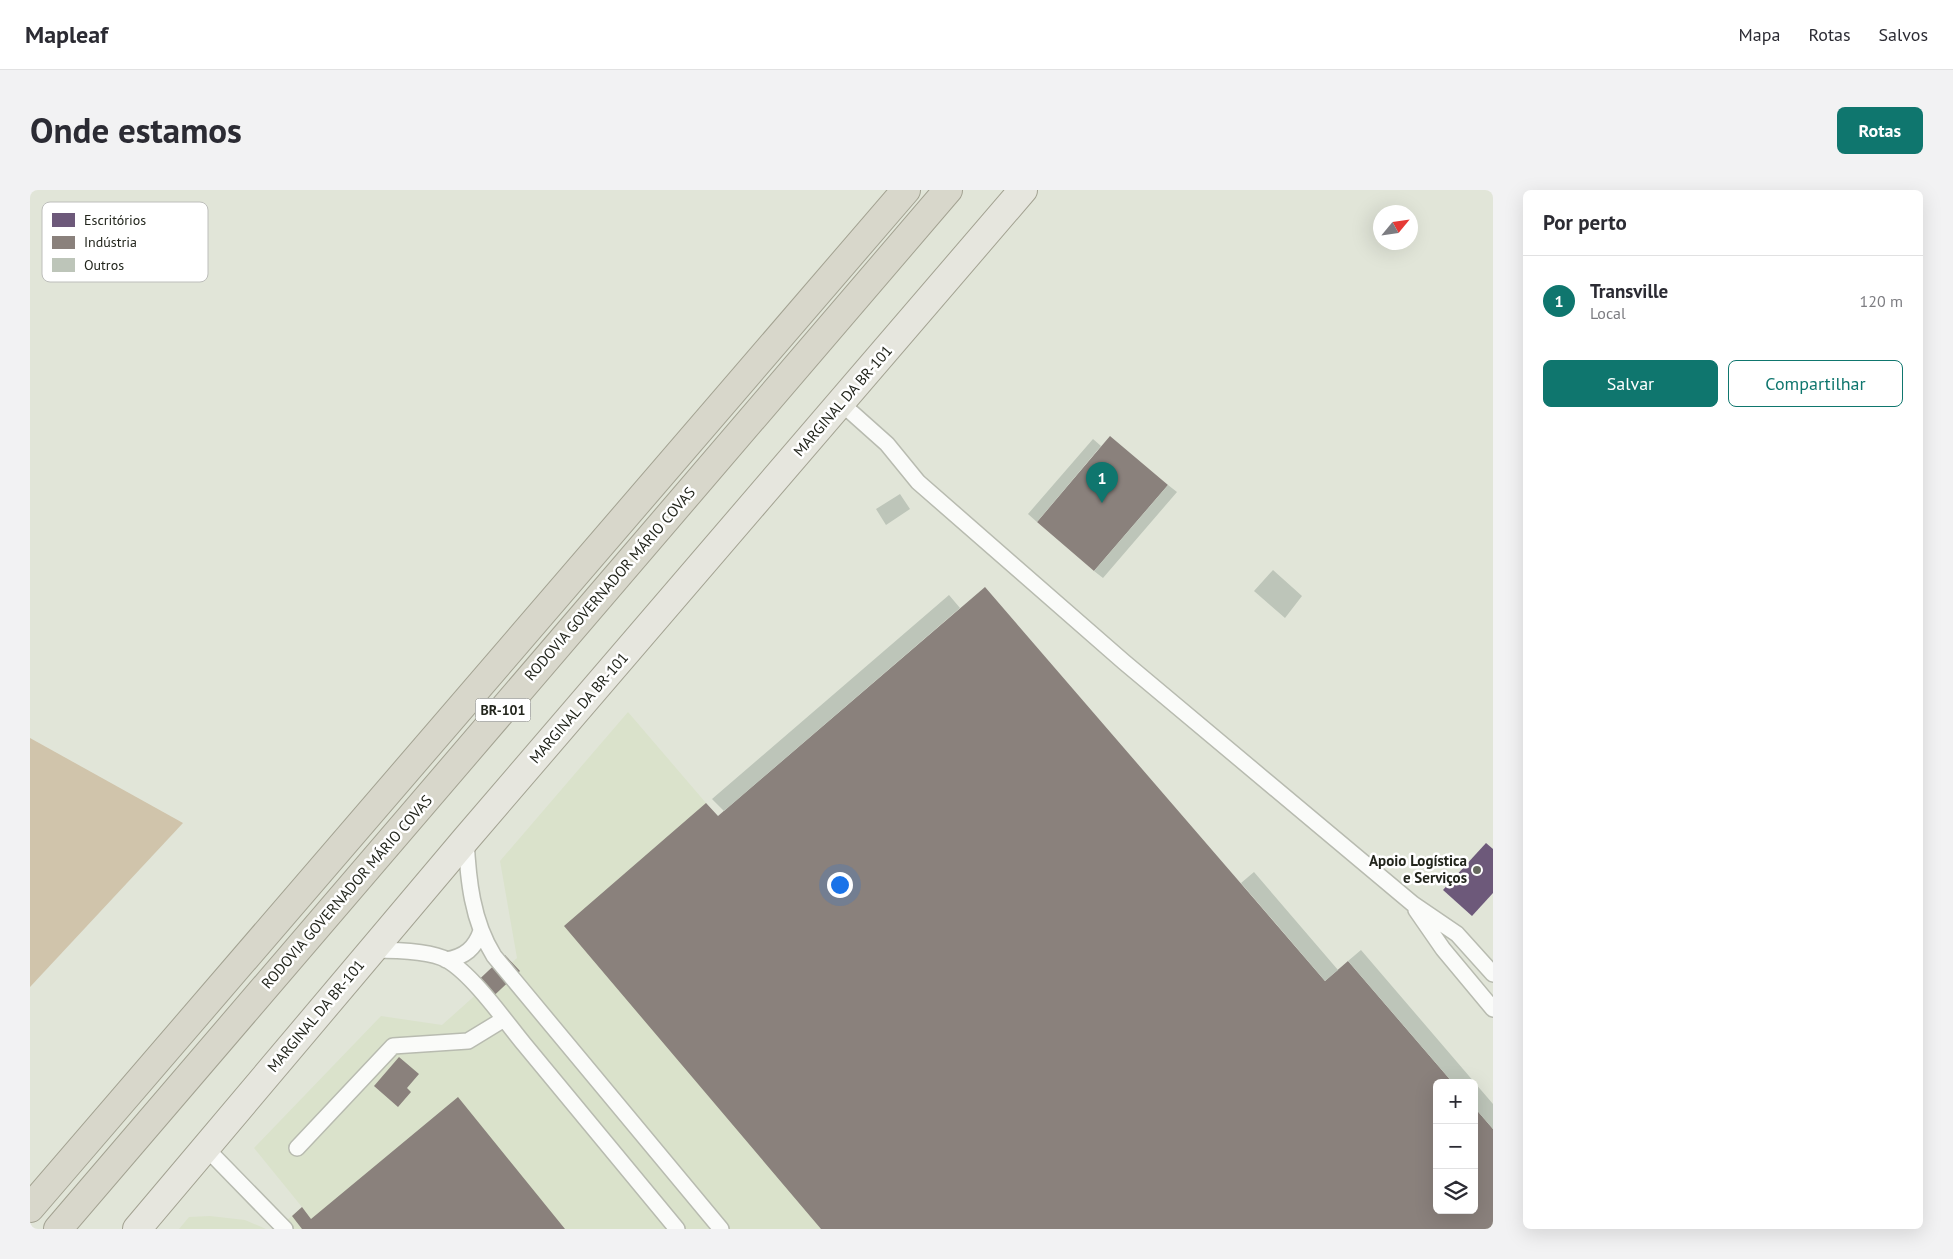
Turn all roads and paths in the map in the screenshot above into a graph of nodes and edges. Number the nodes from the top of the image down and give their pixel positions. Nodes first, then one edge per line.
1 (906, 190) edge
2 (948, 190) edge
3 (1024, 190) edge
4 (841, 403) junction
5 (466, 839) junction
6 (1412, 904) junction
7 (481, 931) junction
8 (372, 950) junction
9 (446, 960) junction
10 (1493, 974) edge
11 (1493, 1009) edge
12 (504, 1019) junction
13 (206, 1147) junction
14 (297, 1148) dead end
15 (30, 1208) edge
16 (58, 1229) edge
17 (137, 1229) edge
18 (285, 1229) edge
19 (676, 1229) edge
20 (721, 1229) edge

1 - 15 highway, BR-101
2 - 16 highway, RODOVIA GOVERNADOR MÁRIO COVAS / BR-101
3 - 4 main road, MARGINAL DA BR-101
4 - 5 main road, MARGINAL DA BR-101
4 - 6 lane
5 - 7 lane
5 - 8 main road, MARGINAL DA BR-101
6 - 10 lane
6 - 11 lane
7 - 9 lane
7 - 20 lane
8 - 9 lane
8 - 13 main road, MARGINAL DA BR-101
9 - 12 lane
12 - 14 lane
12 - 19 lane
13 - 17 main road, MARGINAL DA BR-101
13 - 18 lane

